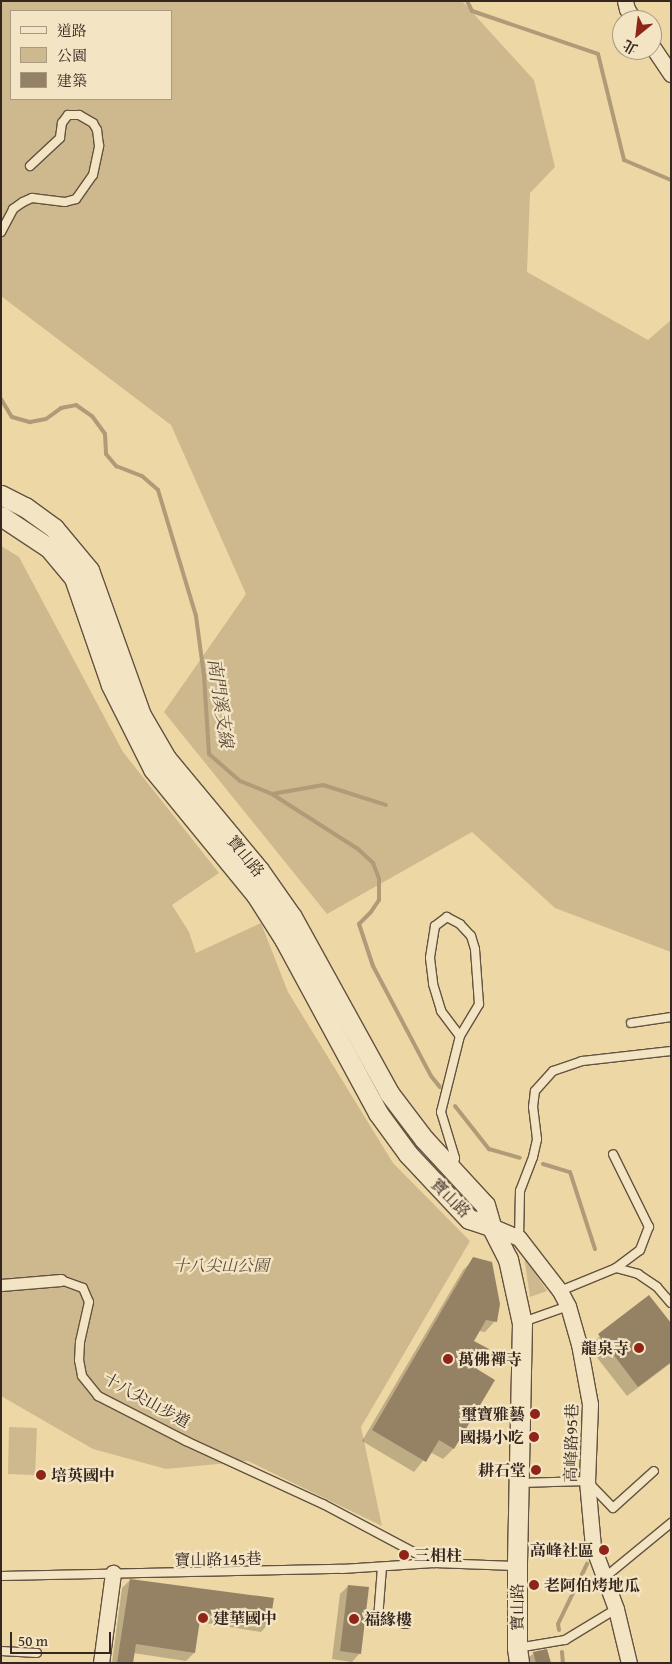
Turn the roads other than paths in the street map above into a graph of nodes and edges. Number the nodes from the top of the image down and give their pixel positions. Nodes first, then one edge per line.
1 (662, 60) edge
2 (671, 74) edge
3 (30, 166) dead end
4 (1, 232) edge
5 (1, 495) edge
6 (1, 516) edge
7 (671, 1017) edge
8 (631, 1023) dead end
9 (460, 1036) junction
10 (671, 1051) edge
11 (613, 1154) dead end
12 (453, 1171) junction
13 (490, 1226) junction
14 (519, 1238) junction
15 (616, 1268) junction
16 (61, 1280) joint
17 (1, 1285) edge
18 (560, 1291) junction
19 (671, 1303) edge
20 (568, 1306) junction
21 (522, 1323) junction
22 (249, 1471) joint
23 (654, 1471) dead end
24 (587, 1481) junction
25 (519, 1483) junction
26 (671, 1523) edge
27 (434, 1564) junction
28 (517, 1566) junction
29 (382, 1567) junction
30 (113, 1573) junction
31 (1, 1576) edge
32 (604, 1578) junction
33 (616, 1610) junction
34 (407, 1624) dead end
35 (1, 1651) edge
36 (37, 1653) dead end
37 (518, 1655) edge
38 (101, 1663) edge
39 (629, 1663) edge

1 - 2 street
3 - 4 lane
5 - 12 street, 寶山路
6 - 13 street, 寶山路
7 - 8 lane
9 - 9 lane
9 - 12 lane
10 - 14 lane
11 - 15 lane
12 - 13 street, 寶山路
13 - 14 street, 高峰路95巷
13 - 21 street, 寶山路
14 - 18 street, 高峰路95巷
15 - 18 lane
15 - 19 lane
16 - 17 street, 十八尖山步道
16 - 22 lane, 十八尖山步道
18 - 20 street, 高峰路95巷
20 - 21 lane
20 - 24 street, 高峰路95巷
21 - 25 street, 寶山路
22 - 27 lane, 寶山路145巷
23 - 24 lane
24 - 25 lane
24 - 32 street, 高峰路95巷
25 - 28 street, 寶山路
26 - 32 lane
27 - 28 lane, 寶山路145巷
27 - 29 lane, 寶山路145巷
28 - 37 street, 寶山路
29 - 30 lane, 寶山路145巷
29 - 34 lane
30 - 31 lane, 寶山路145巷
30 - 38 street
32 - 33 street, 高峰路95巷
33 - 37 lane
33 - 39 street, 高峰路95巷
35 - 36 lane

